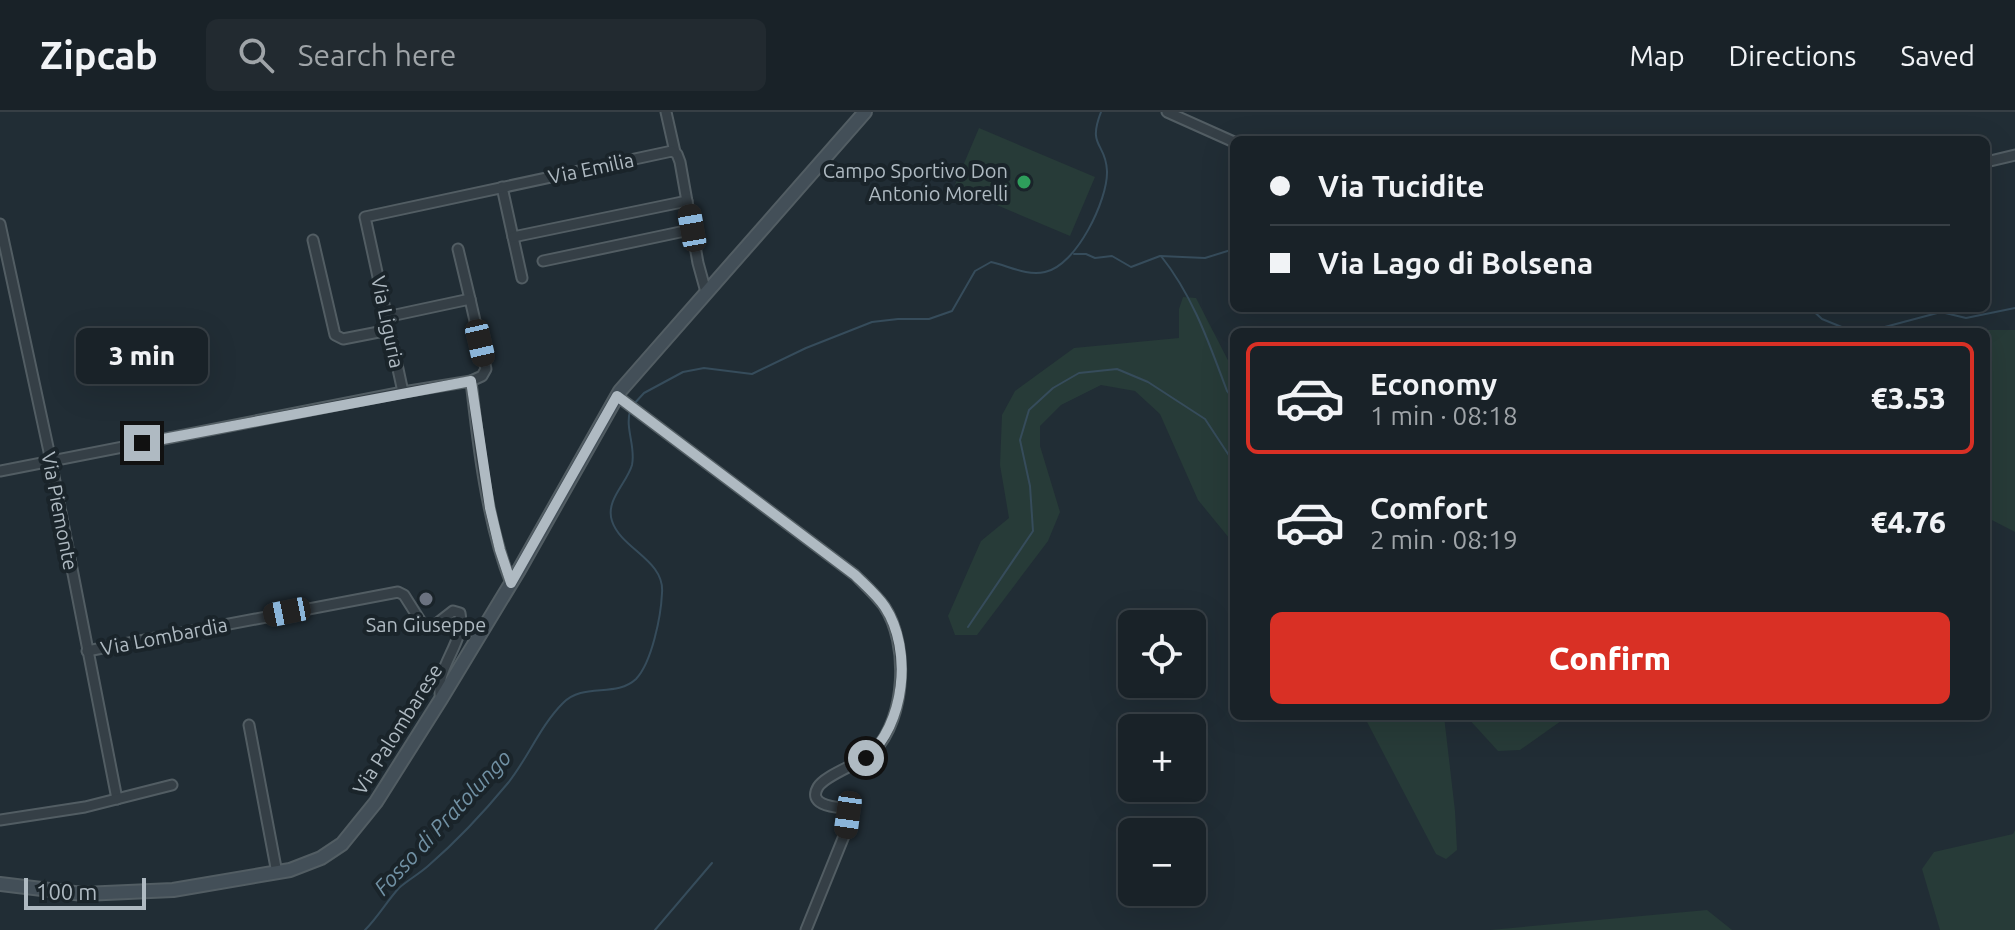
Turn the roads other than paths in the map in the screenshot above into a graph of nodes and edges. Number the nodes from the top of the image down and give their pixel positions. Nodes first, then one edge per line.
1 (666, 112) edge
2 (865, 112) edge
3 (1167, 112) edge
4 (1230, 140) edge
5 (675, 152) junction
6 (2015, 155) edge
7 (1990, 161) edge
8 (502, 187) junction
9 (687, 201) junction
10 (365, 217) joint
11 (0, 224) edge
12 (692, 228) junction
13 (513, 237) junction
14 (313, 240) dead end
15 (458, 249) dead end
16 (543, 261) dead end
17 (522, 278) dead end
18 (13, 286) junction
19 (0, 288) edge
20 (706, 292) junction
21 (470, 299) junction
22 (386, 317) junction
23 (389, 330) junction
24 (471, 381) junction
25 (403, 392) junction
26 (621, 399) junction
27 (51, 461) junction
28 (0, 471) edge
29 (511, 583) junction
30 (87, 651) junction
31 (441, 699) junction
32 (249, 725) dead end
33 (172, 785) dead end
34 (117, 799) junction
35 (0, 820) edge
36 (277, 873) junction
37 (0, 884) edge
38 (806, 930) edge

1 - 5 street
2 - 20 main road, Via Palombarese
3 - 4 street
5 - 8 street, Via Emilia
5 - 9 street
6 - 7 street
8 - 10 street, Via Emilia
8 - 13 street
9 - 12 street
9 - 13 street
10 - 22 street, Via Liguria
11 - 18 street, Via Piemonte
12 - 16 street
12 - 20 street
13 - 17 street
14 - 23 street
15 - 21 street
18 - 19 street
18 - 27 street, Via Piemonte
20 - 26 main road, Via Palombarese
21 - 22 street
21 - 24 street
22 - 23 street, Via Liguria
23 - 25 street, Via Liguria
24 - 25 street, Via Liguria
24 - 29 street
25 - 27 street
26 - 29 main road, Via Palombarese
26 - 38 street
27 - 28 street
27 - 30 street, Via Piemonte
29 - 31 main road, Via Palombarese
30 - 31 street, Via Lombardia
30 - 34 street, Via Piemonte
31 - 36 main road, Via Palombarese
32 - 36 street
33 - 34 street
34 - 35 street
36 - 37 main road, Via Palombarese

